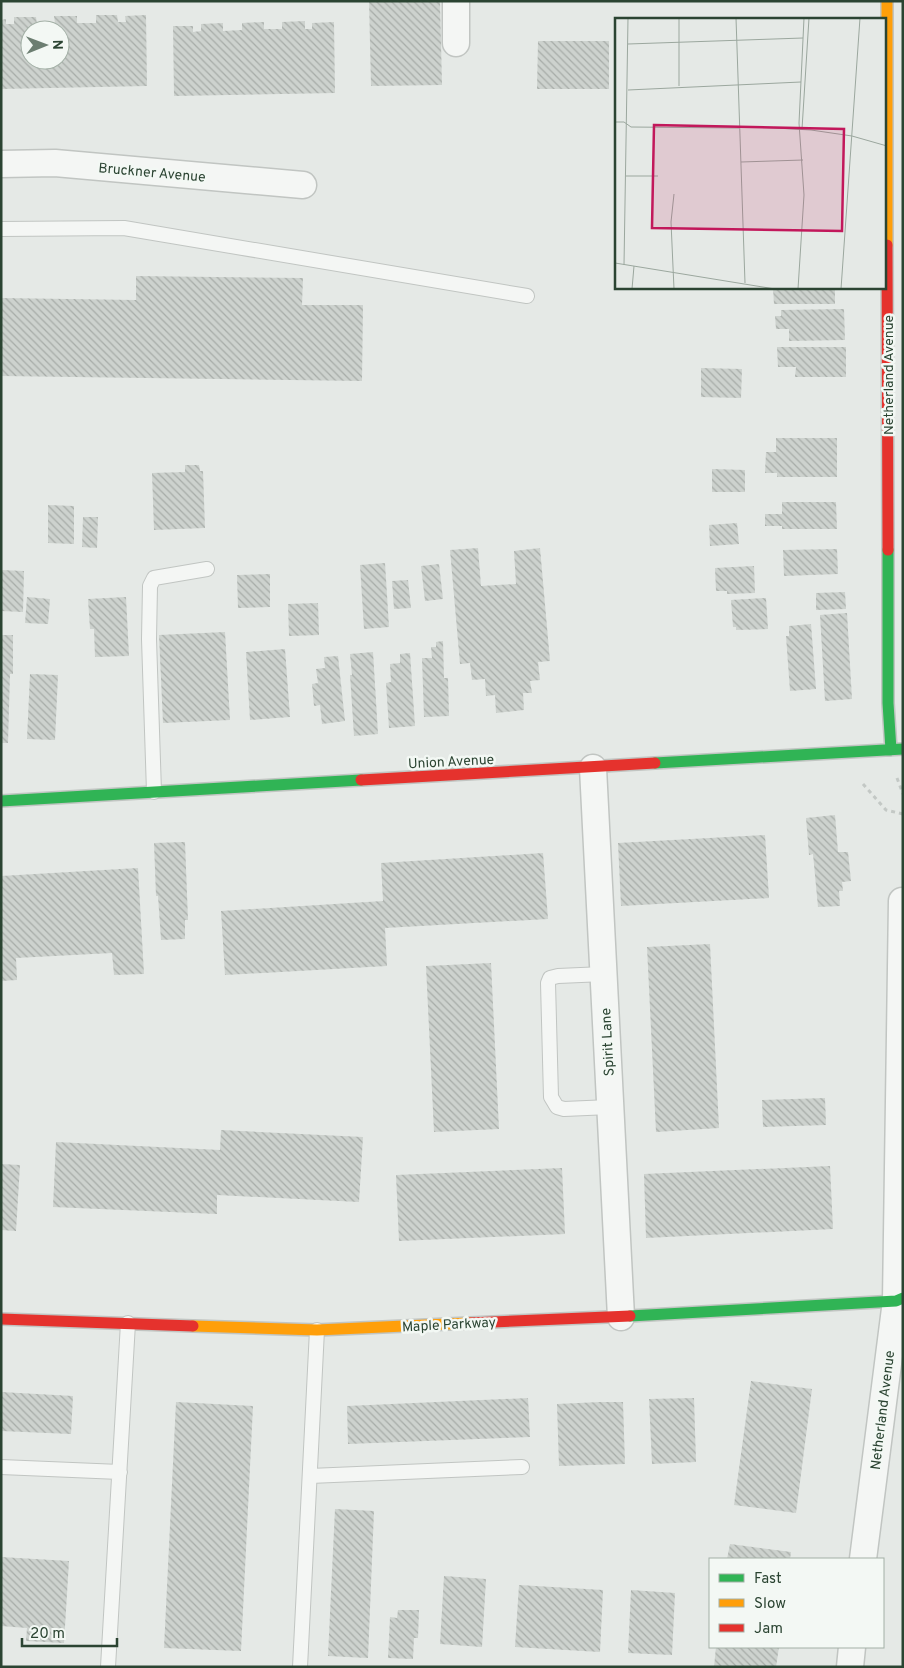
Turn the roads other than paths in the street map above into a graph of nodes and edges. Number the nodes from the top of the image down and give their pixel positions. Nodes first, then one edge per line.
1 (456, 1) edge
2 (886, 1) edge
3 (456, 44) dead end
4 (1, 164) edge
5 (303, 185) dead end
6 (1, 229) edge
7 (527, 296) dead end
8 (206, 569) dead end
9 (897, 749) edge
10 (593, 768) junction
11 (154, 792) junction
12 (1, 801) edge
13 (902, 902) edge
14 (604, 974) junction
15 (610, 1107) junction
16 (900, 1301) edge
17 (621, 1316) junction
18 (1, 1319) edge
19 (128, 1323) junction
20 (317, 1330) junction
21 (1, 1467) edge
22 (522, 1468) dead end
23 (120, 1472) junction
24 (310, 1476) junction
25 (864, 1558) edge
26 (852, 1648) edge
27 (108, 1667) edge
28 (300, 1667) edge
29 (850, 1667) edge

1 - 3 street
2 - 9 street, Netherland Avenue
4 - 5 street, Bruckner Avenue
6 - 7 lane
8 - 11 lane
9 - 10 street, Union Avenue
10 - 11 street, Union Avenue
10 - 14 street, Spirit Lane
11 - 12 street, Union Avenue
13 - 16 street, Netherland Avenue
14 - 15 street, Spirit Lane
14 - 15 lane
15 - 17 street, Spirit Lane
16 - 17 street, Maple Parkway
16 - 25 street, Netherland Avenue
17 - 20 street, Maple Parkway
18 - 19 street, Maple Parkway
19 - 20 street, Maple Parkway
19 - 23 lane
20 - 24 lane
21 - 23 lane
22 - 24 lane
23 - 27 lane
24 - 28 lane
26 - 29 street

